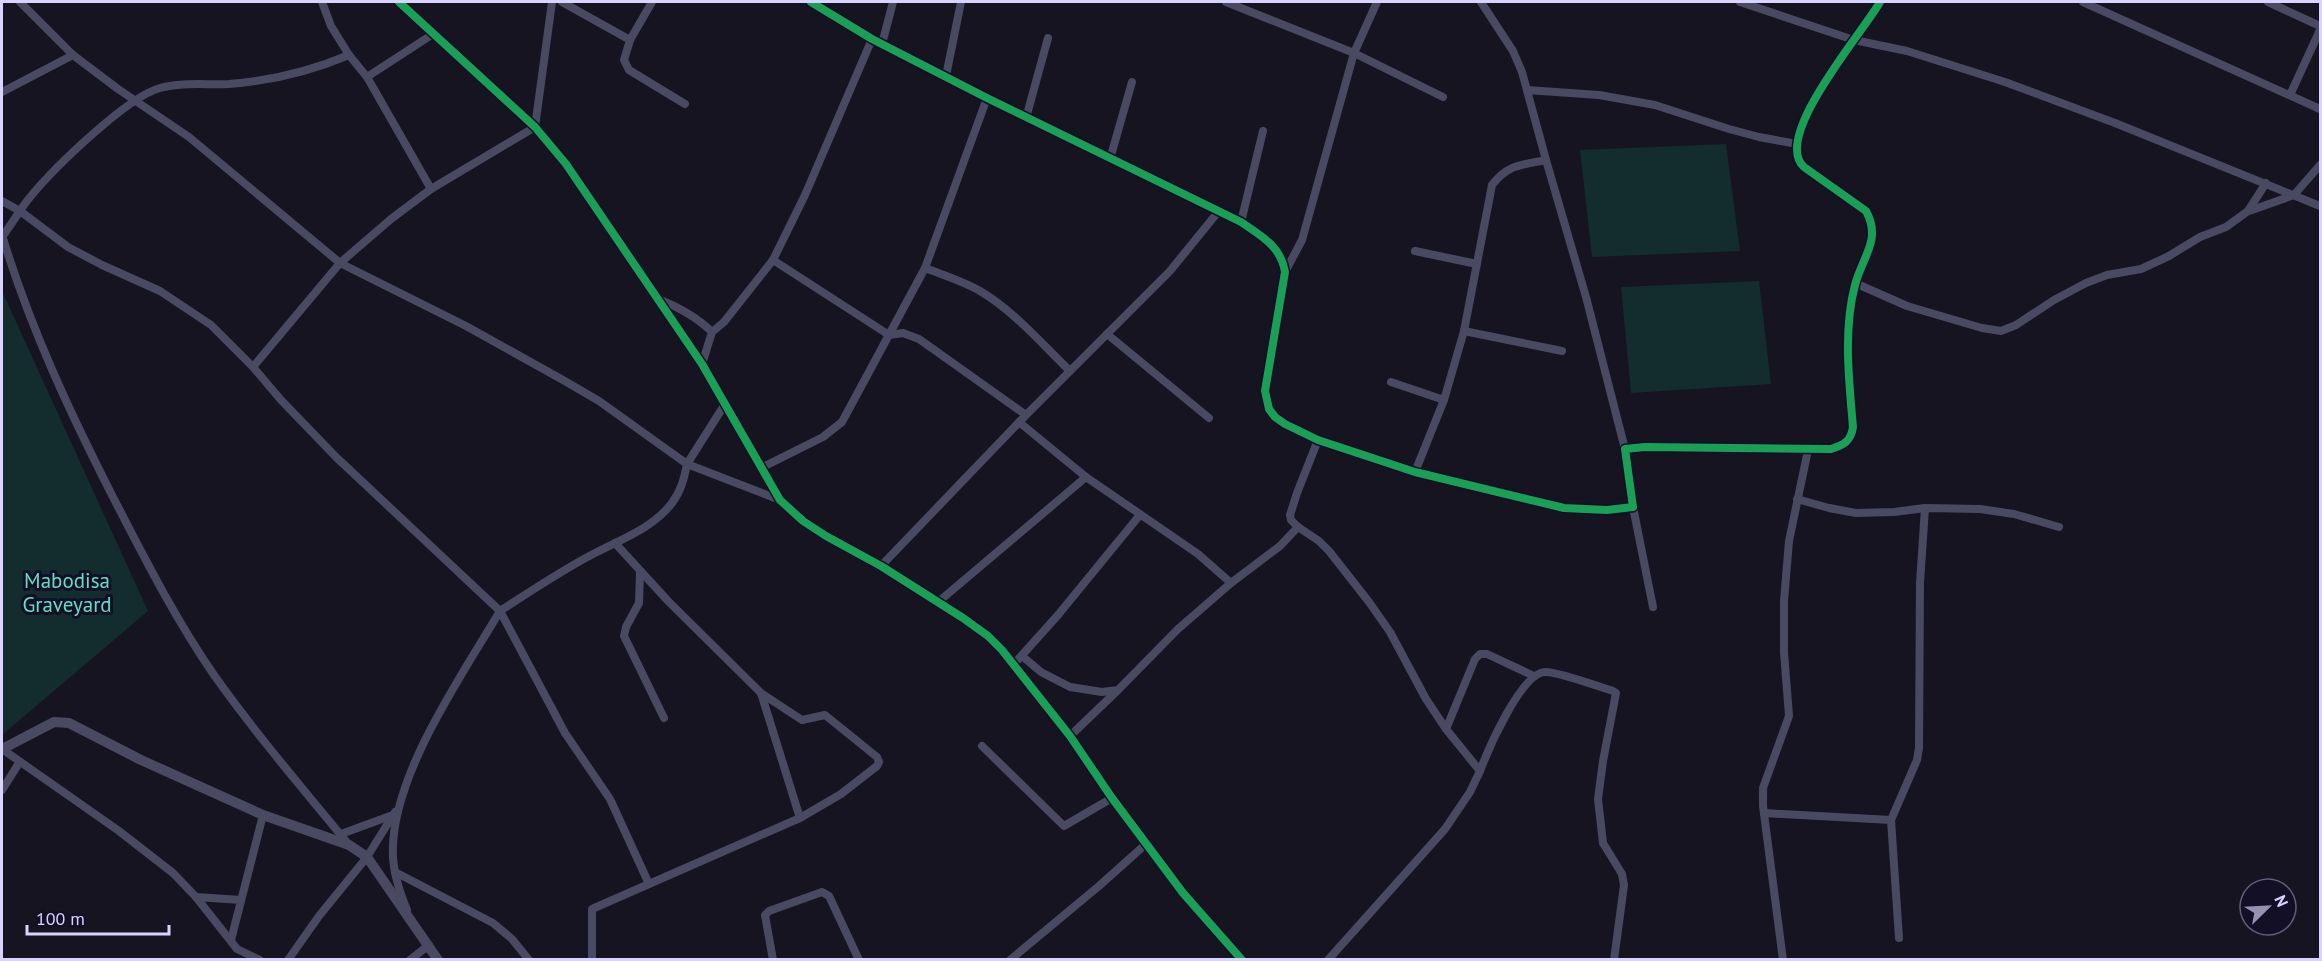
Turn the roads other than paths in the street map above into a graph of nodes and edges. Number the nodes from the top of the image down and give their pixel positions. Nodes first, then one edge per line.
1 (20, 2) edge
2 (322, 2) edge
3 (399, 2) edge
4 (552, 2) edge
5 (562, 2) edge
6 (652, 2) edge
7 (811, 2) edge
8 (893, 2) edge
9 (961, 2) edge
10 (1226, 2) edge
11 (1377, 2) edge
12 (1480, 2) edge
13 (1740, 2) edge
14 (1880, 2) edge
15 (2083, 2) edge
16 (2268, 2) edge
17 (2320, 28) edge
18 (433, 34) junction
19 (1048, 38) dead end
20 (872, 39) junction
21 (630, 40) junction
22 (1854, 40) junction
23 (882, 44) junction
24 (1354, 53) junction
25 (73, 55) junction
26 (349, 56) junction
27 (946, 75) junction
28 (367, 77) junction
29 (1132, 82) dead end
30 (1527, 90) junction
31 (2, 92) edge
32 (2290, 95) junction
33 (1443, 96) dead end
34 (987, 98) junction
35 (135, 101) junction
36 (686, 104) dead end
37 (2320, 109) edge
38 (1026, 118) junction
39 (535, 127) junction
40 (1263, 131) dead end
41 (1797, 144) junction
42 (1110, 159) junction
43 (1546, 160) junction
44 (2320, 165) edge
45 (2266, 183) junction
46 (431, 189) junction
47 (2294, 195) junction
48 (2, 201) edge
49 (2320, 206) edge
50 (20, 211) junction
51 (2248, 211) junction
52 (1218, 212) junction
53 (1241, 222) junction
54 (2, 236) edge
55 (1415, 251) dead end
56 (773, 260) junction
57 (340, 263) junction
58 (1477, 264) junction
59 (925, 268) junction
60 (1285, 272) junction
61 (1855, 283) junction
62 (658, 299) junction
63 (1464, 331) junction
64 (712, 332) junction
65 (1107, 334) junction
66 (889, 335) junction
67 (1562, 351) dead end
68 (702, 364) junction
69 (254, 367) junction
70 (1070, 371) junction
71 (1391, 382) dead end
72 (1444, 400) junction
73 (725, 404) junction
74 (1022, 418) junction
75 (1209, 418) dead end
76 (1318, 440) junction
77 (1626, 449) junction
78 (1808, 450) junction
79 (687, 464) junction
80 (761, 468) junction
81 (1415, 472) junction
82 (1086, 477) junction
83 (1797, 499) junction
84 (780, 500) junction
85 (1633, 507) junction
86 (1925, 508) junction
87 (1139, 516) junction
88 (1298, 527) junction
89 (2059, 527) dead end
90 (615, 543) junction
91 (881, 566) junction
92 (640, 572) junction
93 (1231, 583) junction
94 (937, 603) junction
95 (1653, 607) dead end
96 (500, 611) junction
97 (1022, 656) junction
98 (1014, 664) junction
99 (1534, 676) junction
100 (1118, 690) junction
101 (761, 693) junction
102 (664, 718) dead end
103 (1446, 729) junction
104 (1070, 736) junction
105 (982, 746) dead end
106 (2, 749) edge
107 (19, 763) junction
108 (1480, 771) junction
109 (2, 790) edge
110 (1112, 798) junction
111 (399, 807) junction
112 (1764, 813) junction
113 (263, 815) junction
114 (393, 815) junction
115 (800, 818) junction
116 (1891, 820) junction
117 (340, 834) junction
118 (1146, 844) junction
119 (349, 845) junction
120 (367, 857) junction
121 (395, 872) junction
122 (649, 884) junction
123 (196, 897) junction
124 (241, 900) junction
125 (412, 921) junction
126 (1899, 939) dead end
127 (231, 940) junction
128 (429, 945) junction
129 (237, 949) junction
130 (243, 960) edge
131 (260, 960) edge
132 (288, 960) edge
133 (410, 960) edge
134 (438, 960) edge
135 (529, 960) edge
136 (592, 960) edge
137 (773, 960) edge
138 (859, 960) edge
139 (1010, 960) edge
140 (1242, 960) edge
141 (1328, 960) edge
142 (1614, 960) edge
143 (1783, 960) edge

1 - 25 street
2 - 26 street
3 - 18 street
4 - 39 street
5 - 21 street
6 - 21 street
7 - 20 street
8 - 23 street
9 - 27 street
10 - 24 street
11 - 24 street
12 - 30 street
13 - 22 street
14 - 22 street
15 - 32 street
16 - 17 street
17 - 32 street
18 - 28 street
18 - 39 street
19 - 38 street
20 - 23 street
20 - 56 street
21 - 36 street
22 - 41 street
22 - 45 street
23 - 27 street
24 - 33 street
24 - 60 street
25 - 31 street
25 - 35 street
26 - 28 street
26 - 35 street
27 - 34 street
28 - 46 street
29 - 42 street
30 - 41 street
30 - 43 street
32 - 37 street
34 - 38 street
34 - 59 street
35 - 50 street
35 - 57 street
38 - 42 street
39 - 46 street
39 - 62 street
40 - 53 street
41 - 61 street
42 - 52 street
43 - 58 street
43 - 77 street
44 - 47 street
45 - 47 street
45 - 51 street
46 - 57 street
47 - 49 street
47 - 51 street
48 - 50 street
50 - 54 street
50 - 69 street
51 - 61 street
52 - 53 street
52 - 65 street
53 - 60 street
54 - 117 street
55 - 58 street
56 - 64 street
56 - 66 street
57 - 69 street
57 - 79 street
58 - 63 street
59 - 66 street
59 - 70 street
60 - 76 street
61 - 78 street
62 - 64 street
62 - 68 street
63 - 67 street
63 - 72 street
64 - 68 street
65 - 70 street
65 - 75 street
66 - 74 street
66 - 80 street
68 - 73 street
69 - 96 street
70 - 74 street
71 - 72 street
72 - 81 street
73 - 79 street
73 - 80 street
74 - 82 street
74 - 91 street
76 - 81 street
76 - 88 street
77 - 78 street
77 - 85 street
78 - 83 street
79 - 84 street
79 - 90 street
80 - 84 street
81 - 85 street
82 - 87 street
82 - 94 street
83 - 86 street
83 - 112 street
84 - 91 street
85 - 95 street
86 - 89 street
86 - 116 street
87 - 93 street
87 - 97 street
88 - 93 street
88 - 103 street
90 - 92 street
90 - 96 street
91 - 94 street
92 - 101 street
92 - 102 street
93 - 100 street
94 - 98 street
96 - 111 street
96 - 122 street
97 - 98 street
97 - 100 street
98 - 104 street
99 - 103 street
99 - 108 street
99 - 142 street
100 - 104 street
101 - 115 street
101 - 115 street
103 - 108 street
104 - 110 street
105 - 110 street
106 - 107 street
106 - 113 street
107 - 109 street
107 - 123 street
108 - 141 street
110 - 118 street
111 - 114 street
111 - 121 street
112 - 116 street
112 - 143 street
113 - 119 street
113 - 124 street
114 - 117 street
114 - 120 street
115 - 122 street
116 - 126 street
117 - 119 street
118 - 139 street
118 - 140 street
119 - 120 street
120 - 125 street
120 - 132 street
121 - 125 street
121 - 135 street
122 - 136 street
123 - 124 street
123 - 127 street
124 - 127 street
125 - 128 street
127 - 129 street
128 - 133 street
128 - 134 street
129 - 130 street
129 - 131 street
137 - 138 street

